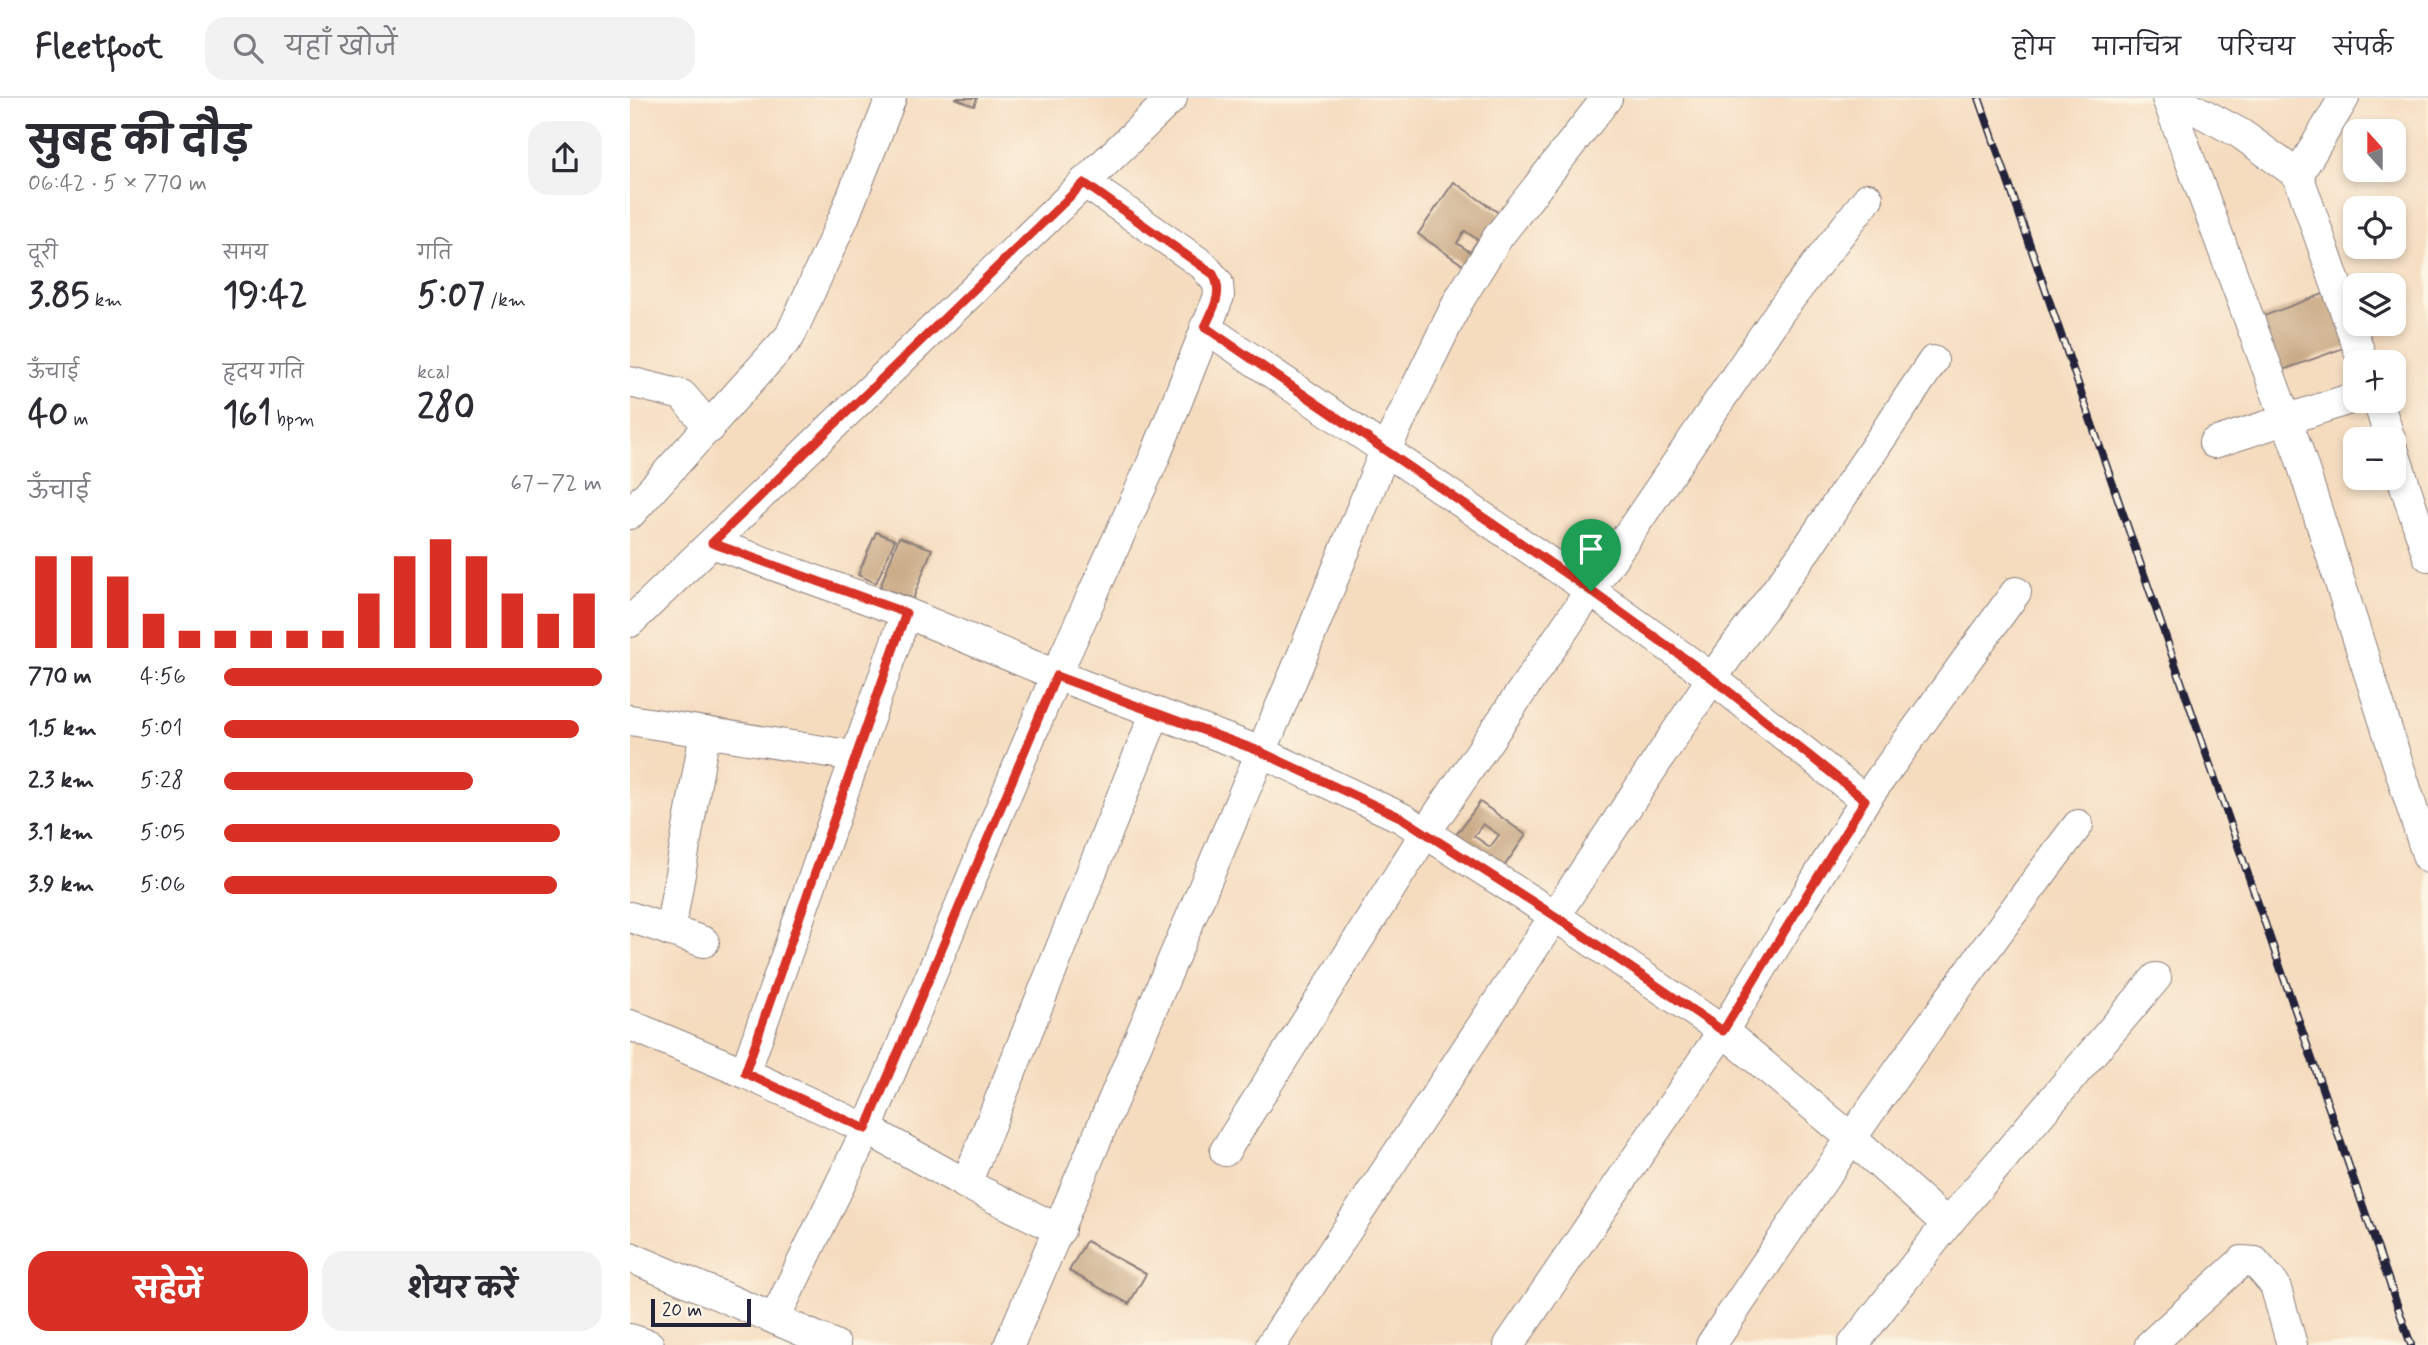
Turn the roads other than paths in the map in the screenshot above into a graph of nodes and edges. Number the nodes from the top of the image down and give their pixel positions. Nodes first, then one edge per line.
1 (891, 98) edge
2 (1172, 98) edge
3 (1606, 98) edge
4 (2344, 98) edge
5 (2178, 99) edge
6 (2298, 175) junction
7 (1084, 183) junction
8 (1868, 198) dead end
9 (1205, 327) junction
10 (2359, 350) edge
11 (1933, 361) dead end
12 (630, 382) edge
13 (2343, 401) edge
14 (2287, 419) junction
15 (710, 428) junction
16 (2214, 443) dead end
17 (1385, 451) junction
18 (643, 483) edge
19 (2406, 489) edge
20 (630, 514) edge
21 (712, 543) junction
22 (2428, 556) edge
23 (1591, 591) junction
24 (2016, 592) dead end
25 (906, 613) junction
26 (630, 622) edge
27 (1056, 676) junction
28 (1712, 678) junction
29 (1155, 714) junction
30 (630, 720) edge
31 (705, 732) junction
32 (1259, 751) junction
33 (854, 756) junction
34 (1865, 800) junction
35 (2078, 825) dead end
36 (1426, 832) junction
37 (2428, 858) edge
38 (1555, 916) junction
39 (630, 917) edge
40 (670, 931) junction
41 (704, 942) dead end
42 (2156, 978) dead end
43 (630, 1025) edge
44 (1723, 1031) junction
45 (745, 1073) junction
46 (866, 1129) junction
47 (1850, 1137) junction
48 (1225, 1152) dead end
49 (966, 1184) junction
50 (1947, 1224) junction
51 (1060, 1230) junction
52 (630, 1257) edge
53 (775, 1318) junction
54 (630, 1339) edge
55 (649, 1345) edge
56 (835, 1345) edge
57 (1009, 1345) edge
58 (1271, 1345) edge
59 (1509, 1345) edge
60 (1711, 1345) edge
61 (1853, 1345) edge
62 (2150, 1345) edge
63 (2292, 1345) edge

1 - 15 street
2 - 7 street
3 - 17 street
4 - 6 street
5 - 6 street
5 - 14 street
6 - 10 street
7 - 9 street
7 - 21 street
8 - 23 street
9 - 17 street
9 - 27 street
11 - 28 street
12 - 15 street
13 - 14 street
14 - 16 street
14 - 37 street
15 - 18 street
17 - 23 street
17 - 32 street
18 - 20 street
19 - 22 street
21 - 25 street
21 - 26 street
23 - 28 street
23 - 36 street
24 - 34 street
25 - 27 street
25 - 33 street
27 - 29 street
27 - 46 street
28 - 34 street
28 - 38 street
29 - 32 street
29 - 49 street
30 - 31 street
31 - 33 street
31 - 40 street
32 - 36 street
32 - 51 street
33 - 45 street
34 - 44 street
35 - 47 street
36 - 38 street
36 - 48 street
38 - 44 street
38 - 58 street
39 - 40 street
40 - 41 street
42 - 50 street
43 - 45 street
44 - 47 street
44 - 59 street
45 - 46 street
46 - 49 street
46 - 53 street
47 - 50 street
47 - 60 street
49 - 51 street
50 - 61 street
51 - 57 street
52 - 53 street
53 - 56 street
54 - 55 street
62 - 63 street

